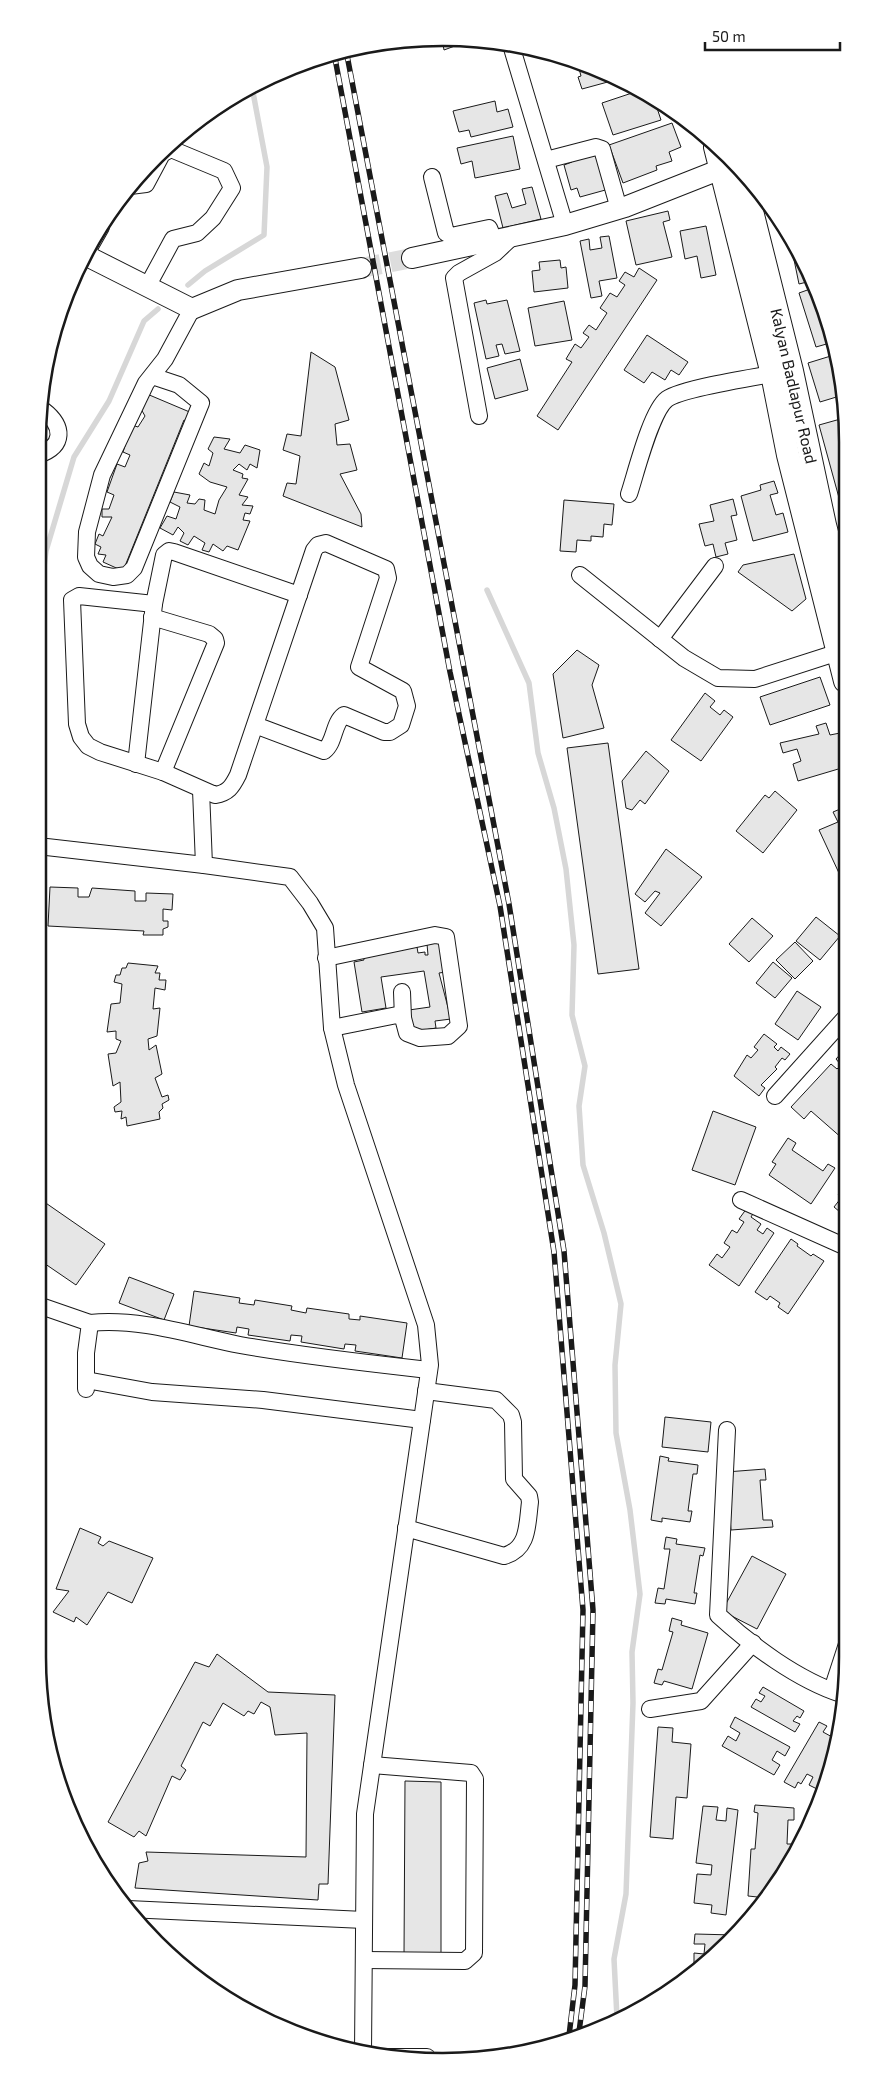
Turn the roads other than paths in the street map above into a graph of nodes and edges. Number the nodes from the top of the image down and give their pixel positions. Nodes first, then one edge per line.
1 (513, 53) edge
2 (175, 150) edge
3 (546, 160) junction
4 (731, 171) edge
5 (151, 174) edge
6 (432, 177) dead end
7 (737, 177) edge
8 (737, 177) edge
9 (142, 184) edge
10 (619, 209) junction
11 (565, 225) junction
12 (504, 238) junction
13 (92, 258) edge
14 (412, 258) tunnel mouth
15 (361, 268) tunnel mouth
16 (147, 287) junction
17 (192, 309) junction
18 (782, 372) junction
19 (152, 376) junction
20 (47, 413) edge
21 (479, 416) dead end
22 (46, 452) edge
23 (629, 494) dead end
24 (816, 527) junction
25 (721, 570) dead end
26 (580, 575) dead end
27 (839, 586) edge
28 (299, 595) junction
29 (153, 610) junction
30 (839, 637) edge
31 (660, 639) junction
32 (839, 642) edge
33 (255, 725) junction
34 (136, 764) junction
35 (163, 772) junction
36 (201, 790) junction
37 (46, 847) edge
38 (204, 865) junction
39 (326, 958) junction
40 (402, 992) dead end
41 (403, 1018) junction
42 (839, 1024) edge
43 (332, 1028) junction
44 (775, 1096) dead end
45 (741, 1200) dead end
46 (839, 1244) edge
47 (46, 1308) edge
48 (90, 1323) junction
49 (429, 1370) junction
50 (426, 1391) junction
51 (422, 1420) junction
52 (727, 1430) dead end
53 (406, 1528) junction
54 (754, 1643) junction
55 (836, 1692) edge
56 (650, 1709) dead end
57 (372, 1765) junction
58 (138, 1909) edge
59 (364, 1920) junction
60 (364, 1960) junction
61 (363, 2045) edge

1 - 3 street
2 - 16 street
3 - 10 street
3 - 11 street
4 - 10 street
5 - 9 street
6 - 12 street
7 - 18 main road, Kalyan Badlapur Road
8 - 18 main road
10 - 11 street
11 - 12 street
12 - 14 street
12 - 21 street
13 - 16 street
15 - 17 street
16 - 17 street
17 - 19 street
18 - 23 street
18 - 24 main road, Kalyan Badlapur Road
19 - 19 street
20 - 22 street
24 - 27 main road, Kalyan Badlapur Road
24 - 30 main road
25 - 31 street
26 - 31 street
28 - 29 street
28 - 33 street
28 - 33 street
29 - 34 street
29 - 34 street
29 - 35 street
31 - 32 street
33 - 36 street
34 - 35 street
35 - 36 street
36 - 38 street
37 - 38 street
38 - 39 street
39 - 41 street
39 - 43 street
40 - 41 street
41 - 43 street
42 - 44 street
43 - 49 street
45 - 46 street
47 - 48 street
48 - 49 street
48 - 51 street
49 - 50 street
50 - 51 street
50 - 53 street
51 - 53 street
52 - 54 street
53 - 57 street
54 - 55 street
54 - 56 street
57 - 59 street
57 - 60 street
58 - 59 street
59 - 60 street
60 - 61 street

